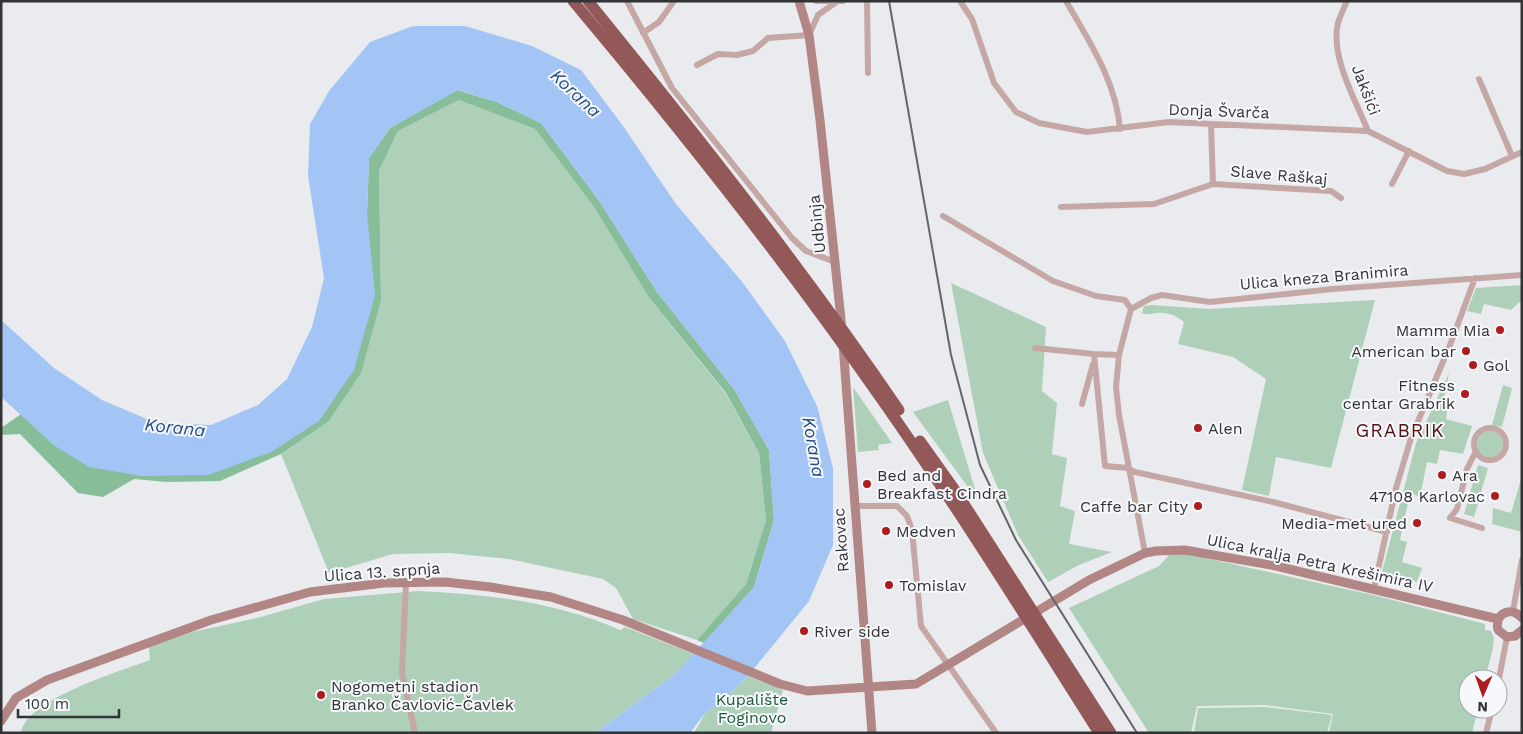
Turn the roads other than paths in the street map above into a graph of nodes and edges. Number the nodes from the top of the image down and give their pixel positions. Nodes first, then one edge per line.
1 (573, 1) edge
2 (588, 1) edge
3 (627, 1) edge
4 (674, 1) edge
5 (799, 1) edge
6 (816, 1) edge
7 (843, 1) edge
8 (867, 1) edge
9 (960, 1) edge
10 (1066, 1) edge
11 (1347, 1) edge
12 (835, 3) junction
13 (643, 33) junction
14 (809, 35) junction
15 (697, 66) dead end
16 (868, 73) dead end
17 (1479, 79) dead end
18 (1211, 124) junction
19 (1120, 128) junction
20 (1368, 131) junction
21 (1409, 151) junction
22 (1522, 152) edge
23 (1512, 156) junction
24 (712, 162) junction
25 (1213, 184) junction
26 (1392, 184) dead end
27 (1341, 198) dead end
28 (1061, 208) dead end
29 (944, 216) dead end
30 (836, 262) junction
31 (1522, 275) edge
32 (1475, 278) junction
33 (1131, 309) junction
34 (1035, 348) dead end
35 (1119, 355) junction
36 (1094, 357) junction
37 (1082, 404) dead end
38 (1476, 451) junction
39 (1128, 468) junction
40 (854, 506) junction
41 (1482, 528) dead end
42 (1387, 532) junction
43 (1145, 553) junction
44 (1522, 560) edge
45 (406, 582) junction
46 (1374, 588) junction
47 (1513, 611) junction
48 (1522, 618) edge
49 (1498, 619) junction
50 (1522, 630) edge
51 (1044, 636) junction
52 (1507, 637) junction
53 (949, 665) junction
54 (1501, 669) edge
55 (869, 688) junction
56 (1490, 719) edge
57 (1, 721) edge
58 (415, 733) edge
59 (872, 733) edge
60 (996, 733) edge
61 (1099, 733) edge
62 (1111, 733) edge
63 (1486, 733) edge

1 - 24 highway
2 - 24 highway
3 - 13 street, Udbinja
4 - 13 street
5 - 14 street, Udbinja
6 - 12 street
7 - 12 street
8 - 16 street
9 - 19 street, Donja Švarča
10 - 19 street
11 - 20 street, Jakšići
12 - 14 street
13 - 30 street, Udbinja
14 - 15 street
14 - 30 street, Udbinja
17 - 23 street
18 - 19 street, Donja Švarča
18 - 20 street, Donja Švarča
18 - 25 street, Slave Raškaj
20 - 21 street, Donja Švarča
21 - 23 street, Donja Švarča
21 - 26 street
22 - 23 street, Donja Švarča
24 - 51 highway
25 - 27 street, Slave Raškaj
25 - 28 street, Slave Raškaj
29 - 33 street
30 - 40 street, Rakovac
31 - 32 street, Ulica kneza Branimira
32 - 33 street, Ulica kneza Branimira
32 - 42 street
33 - 35 street
34 - 36 street
35 - 36 street
35 - 39 street
36 - 37 street
36 - 39 street
38 - 38 street
38 - 41 street
39 - 42 street
39 - 43 street
40 - 53 street
40 - 55 street, Rakovac
42 - 46 street
43 - 46 street, Ulica kralja Petra Krešimira IV
43 - 53 street, Ulica kralja Petra Krešimira IV
44 - 47 street
45 - 55 street, Ulica 13. srpnja
45 - 57 street, Ulica 13. srpnja
45 - 58 street
46 - 49 street, Ulica kralja Petra Krešimira IV
47 - 48 street
47 - 49 street
49 - 52 street
50 - 52 street
51 - 61 highway
51 - 62 highway
52 - 54 street
53 - 55 street, Ulica kralja Petra Krešimira IV
53 - 60 street
55 - 59 street, Rakovac
56 - 63 street

